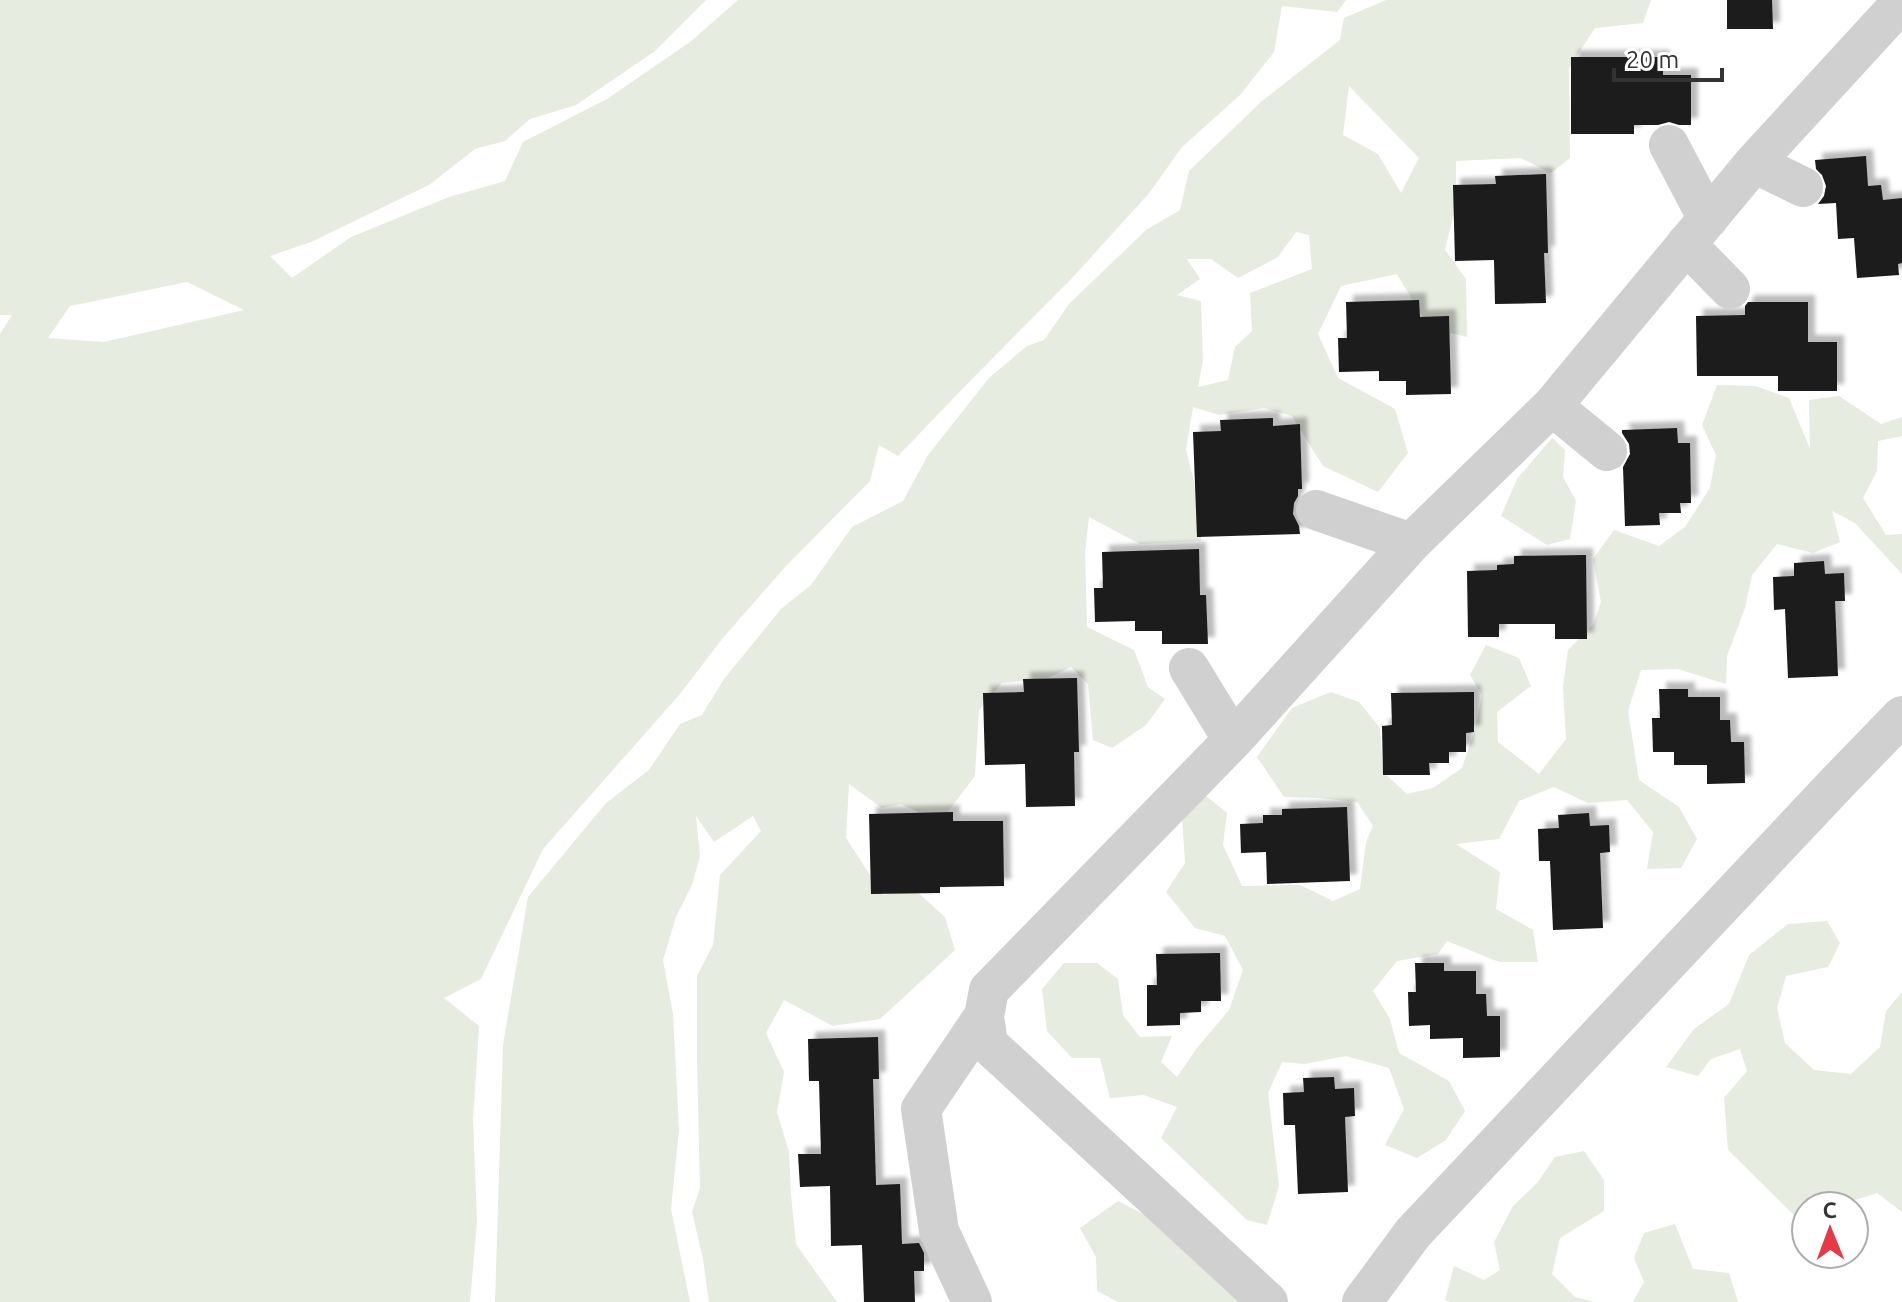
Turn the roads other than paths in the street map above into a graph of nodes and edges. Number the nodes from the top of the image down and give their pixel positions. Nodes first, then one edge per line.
1 (1902, 2) edge
2 (1669, 145) dead end
3 (1754, 163) junction
4 (1803, 187) dead end
5 (1697, 232) junction
6 (1730, 289) dead end
7 (1552, 406) junction
8 (1607, 451) dead end
9 (1316, 510) dead end
10 (1411, 543) junction
11 (1189, 668) dead end
12 (1902, 716) edge
13 (1233, 740) junction
14 (984, 1016) junction
15 (972, 1302) edge
16 (1268, 1302) edge
17 (1362, 1302) edge

1 - 3 lane
2 - 5 lane
3 - 4 lane
3 - 5 lane
5 - 6 lane
5 - 7 lane
7 - 8 lane
7 - 10 lane
9 - 10 lane
10 - 13 lane
11 - 13 lane
12 - 17 lane
13 - 14 lane
14 - 15 lane
14 - 16 lane

